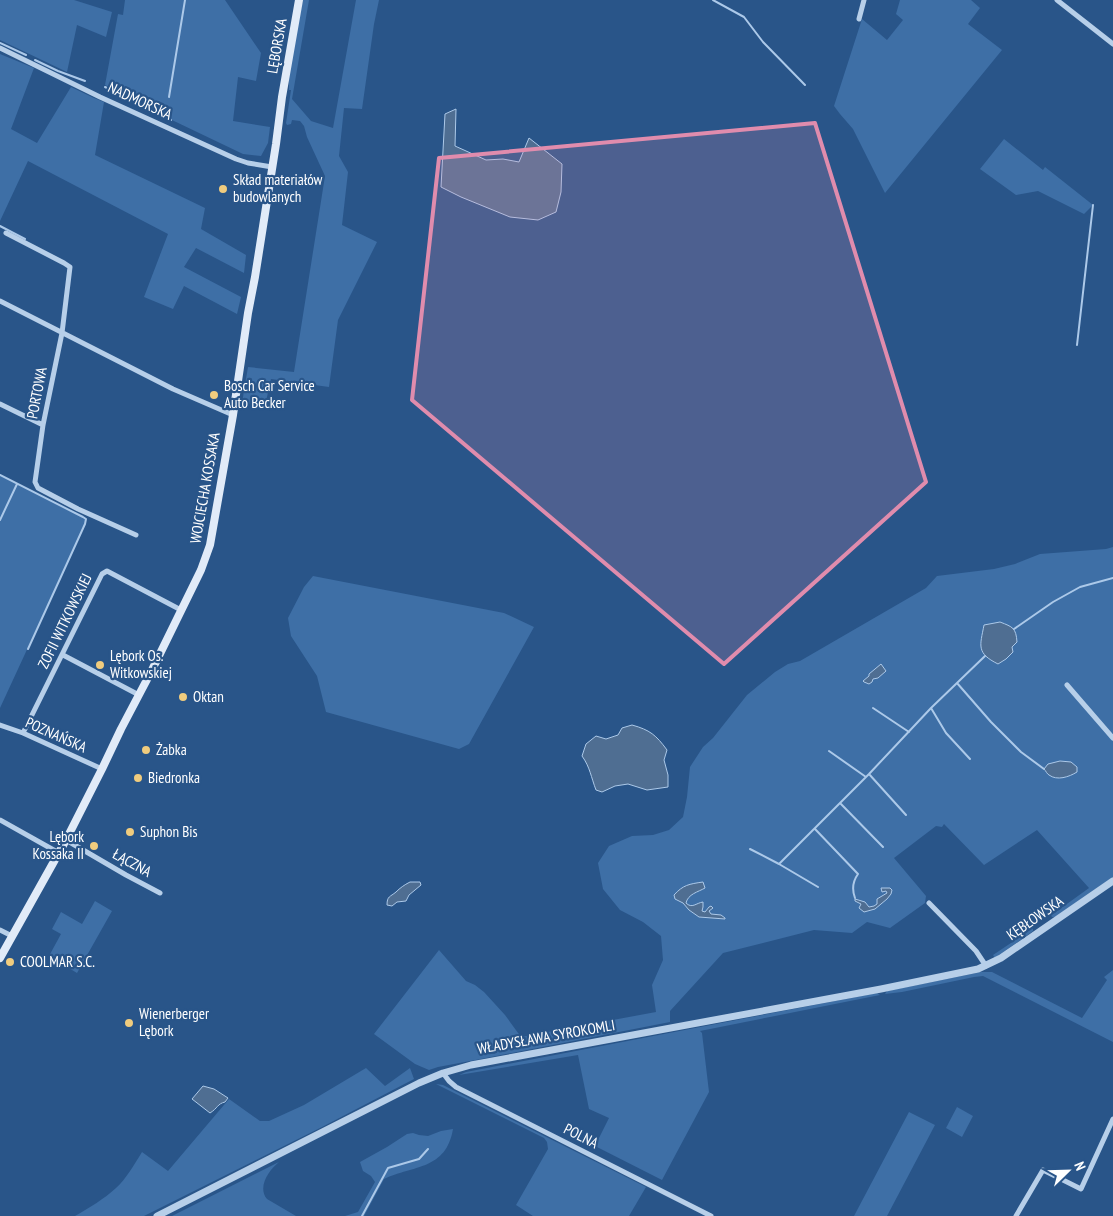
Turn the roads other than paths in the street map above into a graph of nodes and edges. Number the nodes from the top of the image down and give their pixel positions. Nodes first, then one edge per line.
1 (299, 0) edge
2 (864, 0) edge
3 (1057, 0) edge
4 (858, 19) dead end
5 (1113, 44) edge
6 (0, 48) edge
7 (282, 97) joint
8 (272, 167) junction
9 (6, 233) dead end
10 (0, 301) edge
11 (62, 332) junction
12 (0, 404) edge
13 (232, 415) junction
14 (43, 425) junction
15 (136, 535) dead end
16 (182, 610) junction
17 (63, 655) junction
18 (1067, 685) dead end
19 (139, 695) junction
20 (0, 725) edge
21 (23, 734) junction
22 (1113, 738) edge
23 (102, 769) junction
24 (0, 820) edge
25 (66, 840) junction
26 (59, 853) junction
27 (1113, 881) edge
28 (160, 893) dead end
29 (928, 903) dead end
30 (0, 930) edge
31 (12, 936) junction
32 (0, 958) edge
33 (986, 966) junction
34 (970, 972) joint
35 (443, 1073) junction
36 (1113, 1119) edge
37 (157, 1216) edge
38 (711, 1216) edge
39 (1016, 1216) edge

1 - 7 main road, LĘBORSKA
2 - 4 street
3 - 5 street
6 - 8 street, NADMORSKA
7 - 8 main road, WOJCIECHA KOSSAKA
8 - 13 main road, WOJCIECHA KOSSAKA
9 - 11 street, PORTOWA
10 - 11 street
11 - 13 street
11 - 14 street, PORTOWA
12 - 14 street
13 - 16 main road, WOJCIECHA KOSSAKA
14 - 15 street, PORTOWA
16 - 17 street, ZOFII WITKOWSKIEJ
16 - 19 main road, WOJCIECHA KOSSAKA
17 - 19 street
17 - 21 street, ZOFII WITKOWSKIEJ
18 - 22 street
19 - 23 main road, WOJCIECHA KOSSAKA
20 - 21 street, POZNAŃSKA
21 - 23 street, POZNAŃSKA
23 - 25 main road, WOJCIECHA KOSSAKA
24 - 26 street
25 - 26 main road, WOJCIECHA KOSSAKA
25 - 28 street, ŁĄCZNA
26 - 31 main road, WOJCIECHA KOSSAKA
27 - 33 street, KĘBŁOWSKA
29 - 33 street
30 - 31 street
31 - 32 main road, WOJCIECHA KOSSAKA
33 - 34 street, KĘBŁOWSKA
34 - 35 street, WŁADYSŁAWA SYROKOMLI
35 - 37 street, WŁADYSŁAWA SYROKOMLI
35 - 38 street, POLNA
36 - 39 street

